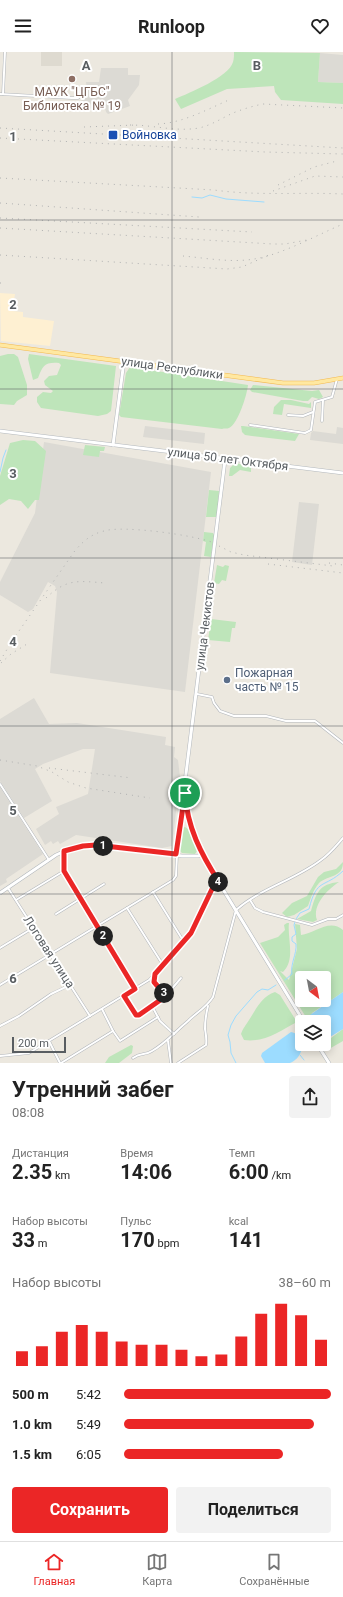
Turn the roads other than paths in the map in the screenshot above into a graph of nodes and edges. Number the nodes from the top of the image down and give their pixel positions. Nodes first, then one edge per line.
1 (5, 52) edge
2 (0, 94) edge
3 (4, 94) junction
4 (84, 94) dead end
5 (0, 346) edge
6 (124, 361) junction
7 (343, 378) edge
8 (337, 379) junction
9 (323, 400) junction
10 (312, 412) junction
11 (288, 415) dead end
12 (322, 421) dead end
13 (250, 425) dead end
14 (0, 431) edge
15 (113, 445) junction
16 (225, 460) junction
17 (343, 473) edge
18 (197, 694) junction
19 (343, 743) edge
20 (0, 784) edge
21 (185, 793) junction
22 (189, 824) junction
23 (180, 825) junction
24 (343, 838) edge
25 (64, 851) junction
26 (176, 854) junction
27 (202, 855) junction
28 (49, 860) junction
29 (64, 871) junction
30 (219, 882) junction
31 (104, 884) dead end
32 (8, 888) junction
33 (153, 892) junction
34 (0, 893) edge
35 (80, 898) junction
36 (16, 900) junction
37 (250, 900) junction
38 (127, 908) junction
39 (236, 910) junction
40 (56, 914) dead end
41 (343, 915) edge
42 (97, 926) junction
43 (34, 928) junction
44 (184, 942) junction
45 (0, 948) edge
46 (51, 954) junction
47 (163, 966) junction
48 (155, 974) junction
49 (181, 978) dead end
50 (0, 985) edge
51 (70, 985) junction
52 (135, 989) junction
53 (124, 996) junction
54 (166, 996) junction
55 (152, 1006) junction
56 (208, 1006) junction
57 (102, 1009) junction
58 (300, 1015) edge
59 (90, 1016) junction
60 (158, 1017) junction
61 (0, 1026) edge
62 (113, 1031) junction
63 (174, 1034) junction
64 (49, 1041) junction
65 (168, 1041) junction
66 (321, 1051) edge
67 (0, 1056) edge
68 (132, 1058) dead end
69 (61, 1063) edge
70 (171, 1063) edge
71 (178, 1063) edge
72 (329, 1063) edge

1 - 3 street
2 - 3 street
3 - 4 street
5 - 6 main road, улица Республики
6 - 8 main road, улица Республики
6 - 15 main road
7 - 8 main road, улица Республики
8 - 9 street
9 - 10 street
9 - 12 street
10 - 11 street
10 - 13 street
14 - 15 main road, улица 50 лет Октября
15 - 16 main road, улица 50 лет Октября
16 - 17 main road, улица 50 лет Октября
16 - 18 main road, улица Чекистов
18 - 19 street
18 - 21 main road, улица Чекистов
20 - 28 street
21 - 22 main road
21 - 23 main road
22 - 23 main road
22 - 27 main road
23 - 26 main road
24 - 37 street
25 - 26 main road
25 - 28 main road
25 - 29 street
26 - 27 main road
26 - 33 street
27 - 30 main road
28 - 32 main road
29 - 35 street
29 - 36 street
30 - 39 main road
30 - 44 street
31 - 35 street
32 - 34 main road
32 - 36 street, Логовая улица
33 - 38 street
33 - 44 street
35 - 40 street
35 - 42 street
36 - 43 street, Логовая улица
37 - 39 street
37 - 41 street
38 - 42 street
38 - 47 street
39 - 56 street
39 - 58 main road
42 - 46 street
42 - 52 street
43 - 45 street
43 - 46 street, Логовая улица
44 - 47 street
46 - 50 street
46 - 51 street, Логовая улица
47 - 48 street
48 - 52 street
48 - 54 street
49 - 54 street
51 - 59 street, Логовая улица
51 - 61 street
52 - 53 street
53 - 55 street
53 - 57 street
54 - 55 street
55 - 60 street
56 - 63 street
56 - 71 street
57 - 59 street
57 - 62 street
59 - 64 street
60 - 62 street
60 - 63 street
62 - 69 street
63 - 65 street
64 - 67 street
64 - 69 street
65 - 68 street
65 - 70 street
66 - 72 main road

